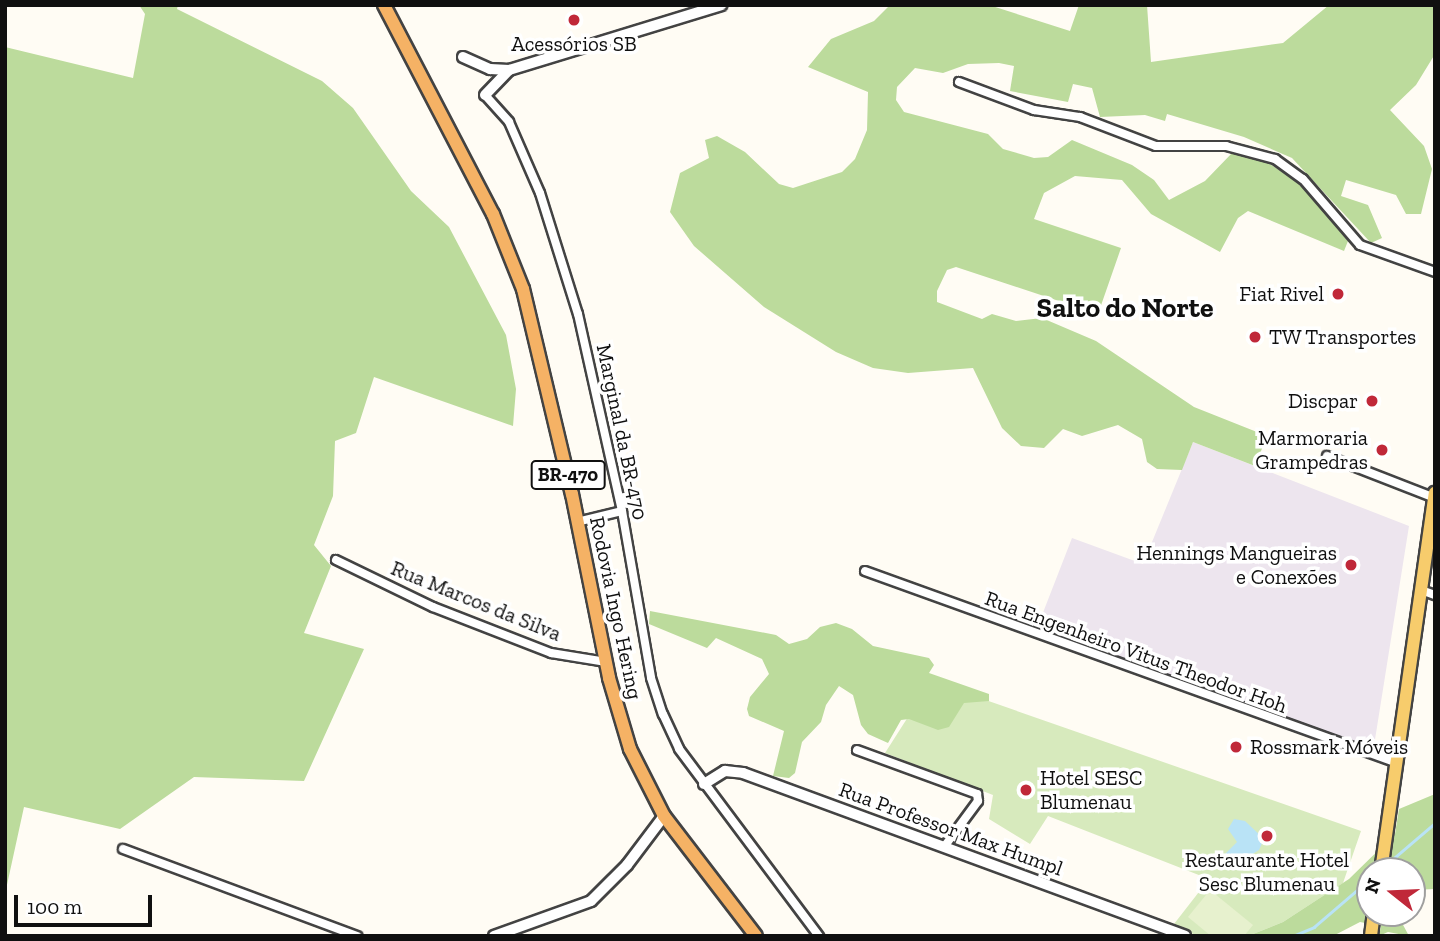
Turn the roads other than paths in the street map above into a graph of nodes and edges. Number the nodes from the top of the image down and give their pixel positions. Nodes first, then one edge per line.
1 (384, 5) edge
2 (721, 5) edge
3 (463, 57) dead end
4 (509, 70) junction
5 (959, 82) dead end
6 (485, 95) joint
7 (1435, 272) edge
8 (1327, 456) dead end
9 (1435, 496) edge
10 (622, 511) junction
11 (577, 522) junction
12 (337, 560) dead end
13 (865, 571) dead end
14 (1421, 590) junction
15 (1435, 595) edge
16 (606, 662) junction
17 (857, 750) dead end
18 (1396, 762) junction
19 (704, 784) junction
20 (664, 816) junction
21 (944, 847) junction
22 (124, 849) dead end
23 (1383, 857) edge
24 (357, 936) edge
25 (494, 936) edge
26 (756, 936) edge
27 (819, 936) edge
28 (1185, 936) edge

1 - 11 highway, Rodovia Ingo Hering / BR-470
2 - 4 street
3 - 4 street
4 - 6 street
5 - 7 street
6 - 10 street, Marginal da BR-470
8 - 9 street
9 - 14 main road
10 - 11 street
10 - 19 street, Marginal da BR-470
11 - 16 highway, Rodovia Ingo Hering / BR-470
12 - 16 street, Rua Marcos da Silva
13 - 18 street, Rua Engenheiro Vitus Theodor Hoh
14 - 15 street
14 - 18 main road
16 - 20 highway, Rodovia Ingo Hering / BR-470
17 - 21 street
18 - 23 main road
19 - 21 street, Rua Professor Max Humpl
19 - 27 street, Marginal da BR-470
20 - 25 street
20 - 26 highway, Rodovia Ingo Hering / BR-470
21 - 28 street, Rua Professor Max Humpl
22 - 24 street

